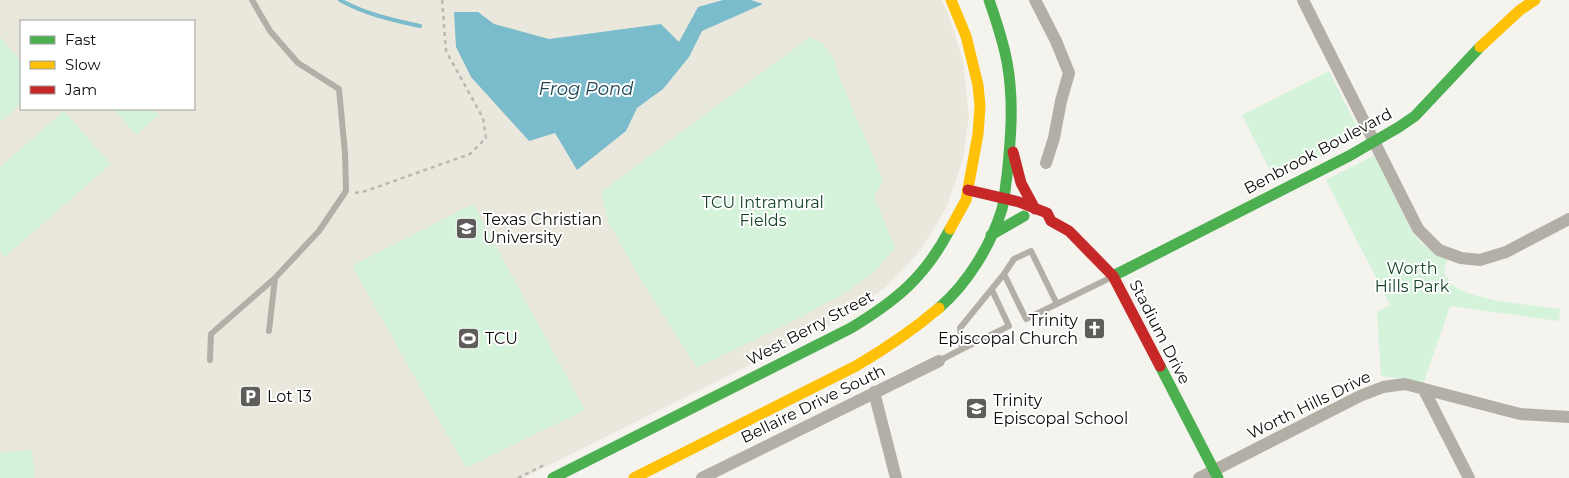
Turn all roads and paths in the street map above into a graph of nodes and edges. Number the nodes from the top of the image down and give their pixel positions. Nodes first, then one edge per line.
1 (252, 0) edge
2 (442, 0) edge
3 (951, 0) edge
4 (989, 0) edge
5 (1035, 0) edge
6 (1302, 0) edge
7 (1535, 0) edge
8 (1518, 5) edge
9 (1374, 143) junction
10 (1011, 144) junction
11 (1046, 163) dead end
12 (344, 195) junction
13 (967, 195) junction
14 (1003, 198) junction
15 (1035, 208) junction
16 (1002, 210) junction
17 (1024, 216) junction
18 (1569, 219) edge
19 (1051, 221) junction
20 (991, 235) junction
21 (1004, 274) junction
22 (1113, 276) junction
23 (275, 278) junction
24 (992, 290) junction
25 (1058, 304) junction
26 (269, 331) dead end
27 (962, 349) junction
28 (210, 360) dead end
29 (939, 361) joint
30 (1424, 390) junction
31 (874, 392) junction
32 (1569, 417) edge
33 (552, 461) dead end
34 (1216, 474) edge
35 (518, 478) edge
36 (553, 478) edge
37 (634, 478) edge
38 (702, 478) edge
39 (896, 478) edge
40 (1199, 478) edge
41 (1469, 478) edge

1 - 12 lane
2 - 12 path
3 - 13 main road, West Berry Street
4 - 10 main road
5 - 11 street
6 - 9 street
7 - 8 main road, Benbrook Boulevard
8 - 9 main road, Benbrook Boulevard
9 - 18 street
9 - 22 main road, Benbrook Boulevard
10 - 14 main road
10 - 15 main road
12 - 23 lane
13 - 14 main road, Stadium Drive
13 - 16 main road, Stadium Drive
13 - 36 main road, West Berry Street
14 - 15 main road, Stadium Drive
14 - 16 main road
15 - 19 main road, Stadium Drive
16 - 17 main road, Stadium Drive
16 - 20 main road
17 - 19 main road, Stadium Drive
17 - 20 main road
19 - 22 main road, Stadium Drive
20 - 37 main road
21 - 24 lane
21 - 25 lane
21 - 25 lane
22 - 25 lane
22 - 34 main road, Stadium Drive
23 - 26 lane
23 - 28 lane
24 - 27 lane
24 - 27 lane
27 - 29 lane
29 - 31 street, Bellaire Drive South
30 - 32 street, Worth Hills Drive
30 - 34 street, Worth Hills Drive
30 - 41 street
31 - 38 street, Bellaire Drive South
31 - 39 street
33 - 35 path
34 - 40 street, Worth Hills Drive

